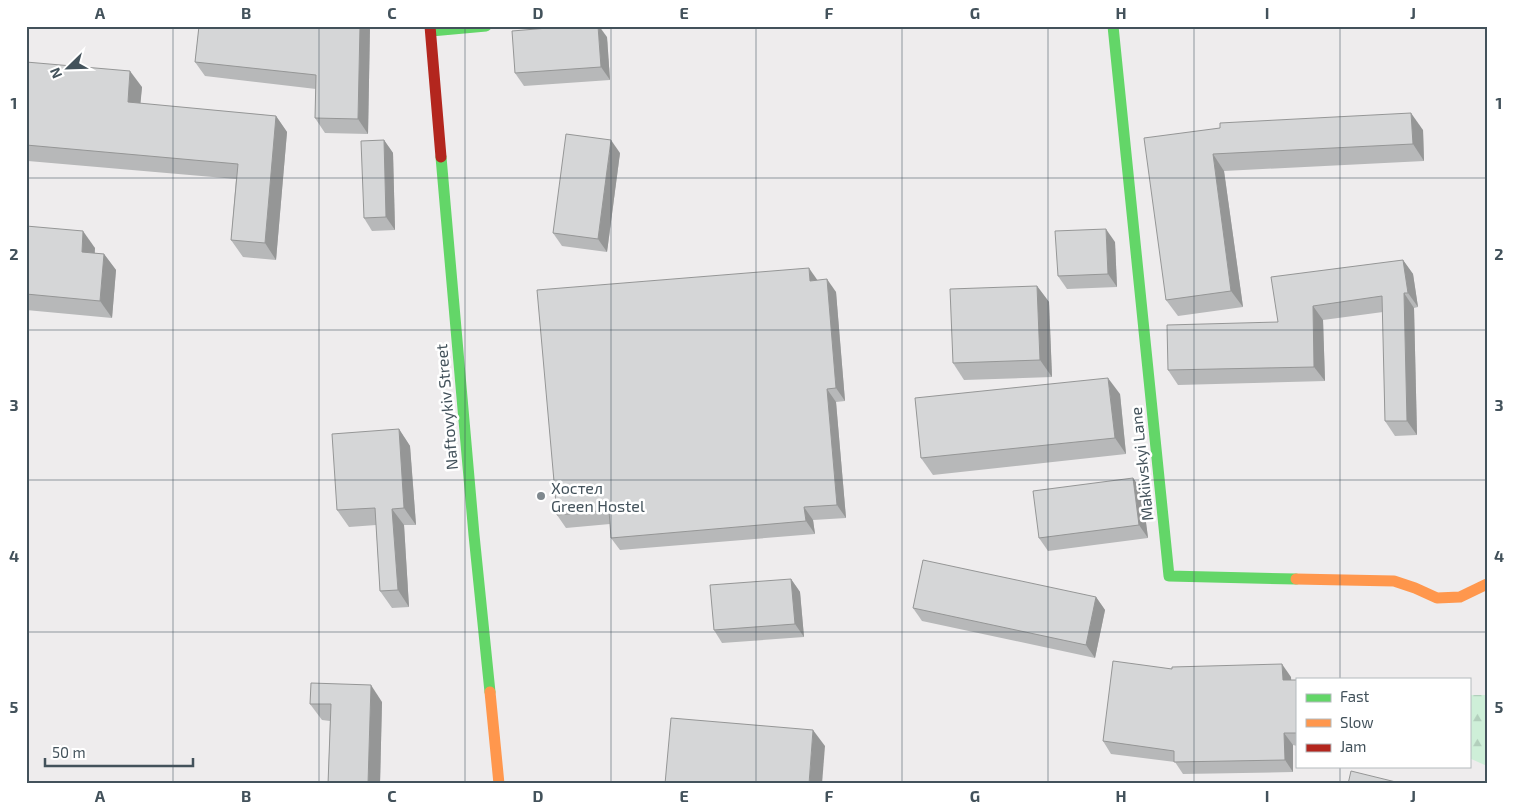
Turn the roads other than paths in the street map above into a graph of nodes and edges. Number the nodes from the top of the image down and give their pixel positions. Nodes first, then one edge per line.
1 (486, 26) edge
2 (1113, 26) edge
3 (430, 29) edge
4 (1487, 584) edge
5 (500, 784) edge

1 - 3 street
2 - 4 street, Makiivskyi Lane
3 - 5 street, Naftovykiv Street

